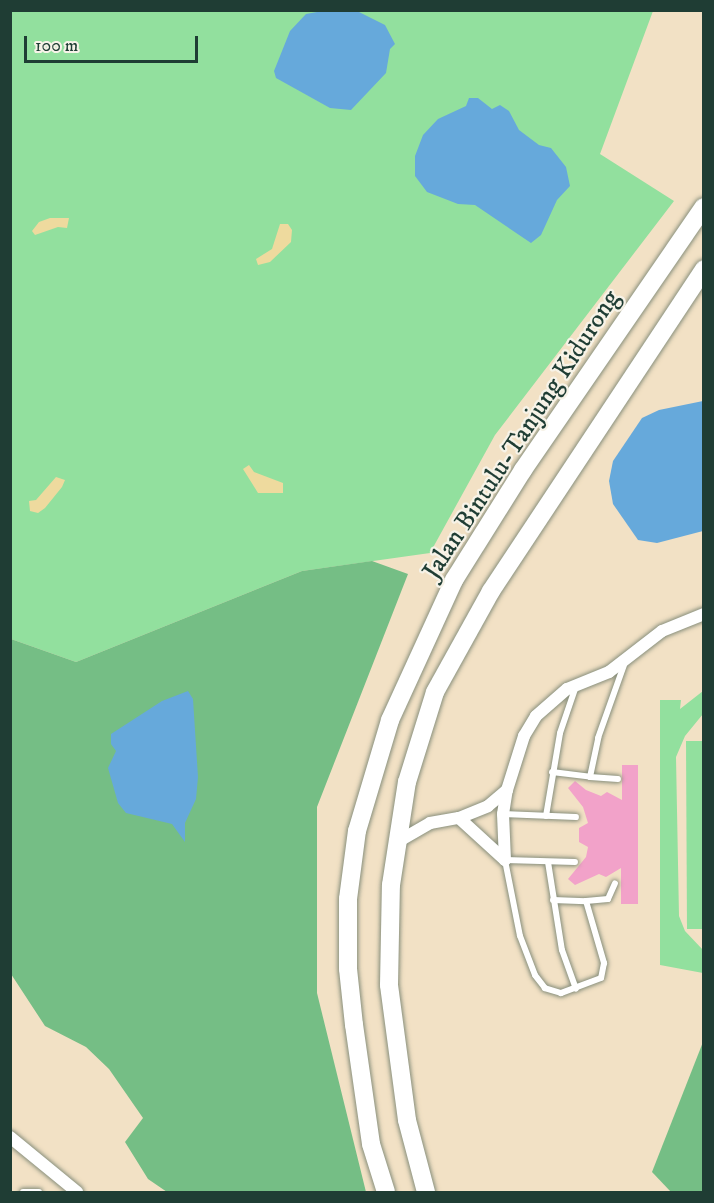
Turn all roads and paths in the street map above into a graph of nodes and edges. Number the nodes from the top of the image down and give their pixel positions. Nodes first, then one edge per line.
1 (704, 207) edge
2 (704, 269) edge
3 (704, 614) edge
4 (625, 662) junction
5 (577, 683) junction
6 (552, 772) junction
7 (590, 777) junction
8 (618, 779) dead end
9 (507, 790) junction
10 (503, 814) junction
11 (546, 816) junction
12 (459, 818) junction
13 (576, 818) dead end
14 (399, 841) junction
15 (505, 860) junction
16 (548, 862) junction
17 (575, 862) dead end
18 (615, 883) dead end
19 (553, 900) junction
20 (586, 901) junction
21 (576, 989) junction
22 (10, 1137) edge
23 (23, 1192) edge
24 (39, 1192) edge
25 (77, 1192) edge
26 (386, 1192) edge
27 (426, 1192) edge

1 - 26 main road, Jalan Bintulu-Tanjung Kidurong
2 - 14 main road
3 - 4 street
4 - 5 street
4 - 7 lane
5 - 6 lane
5 - 9 street
6 - 7 lane
6 - 11 lane
7 - 8 lane
9 - 10 street
9 - 12 street
10 - 11 lane
10 - 15 street
11 - 13 lane
12 - 14 street
12 - 15 street
14 - 27 main road
15 - 16 lane
15 - 21 lane
16 - 17 lane
16 - 19 lane
18 - 20 lane
19 - 20 lane
19 - 21 lane
20 - 21 lane
22 - 25 street
23 - 24 lane

